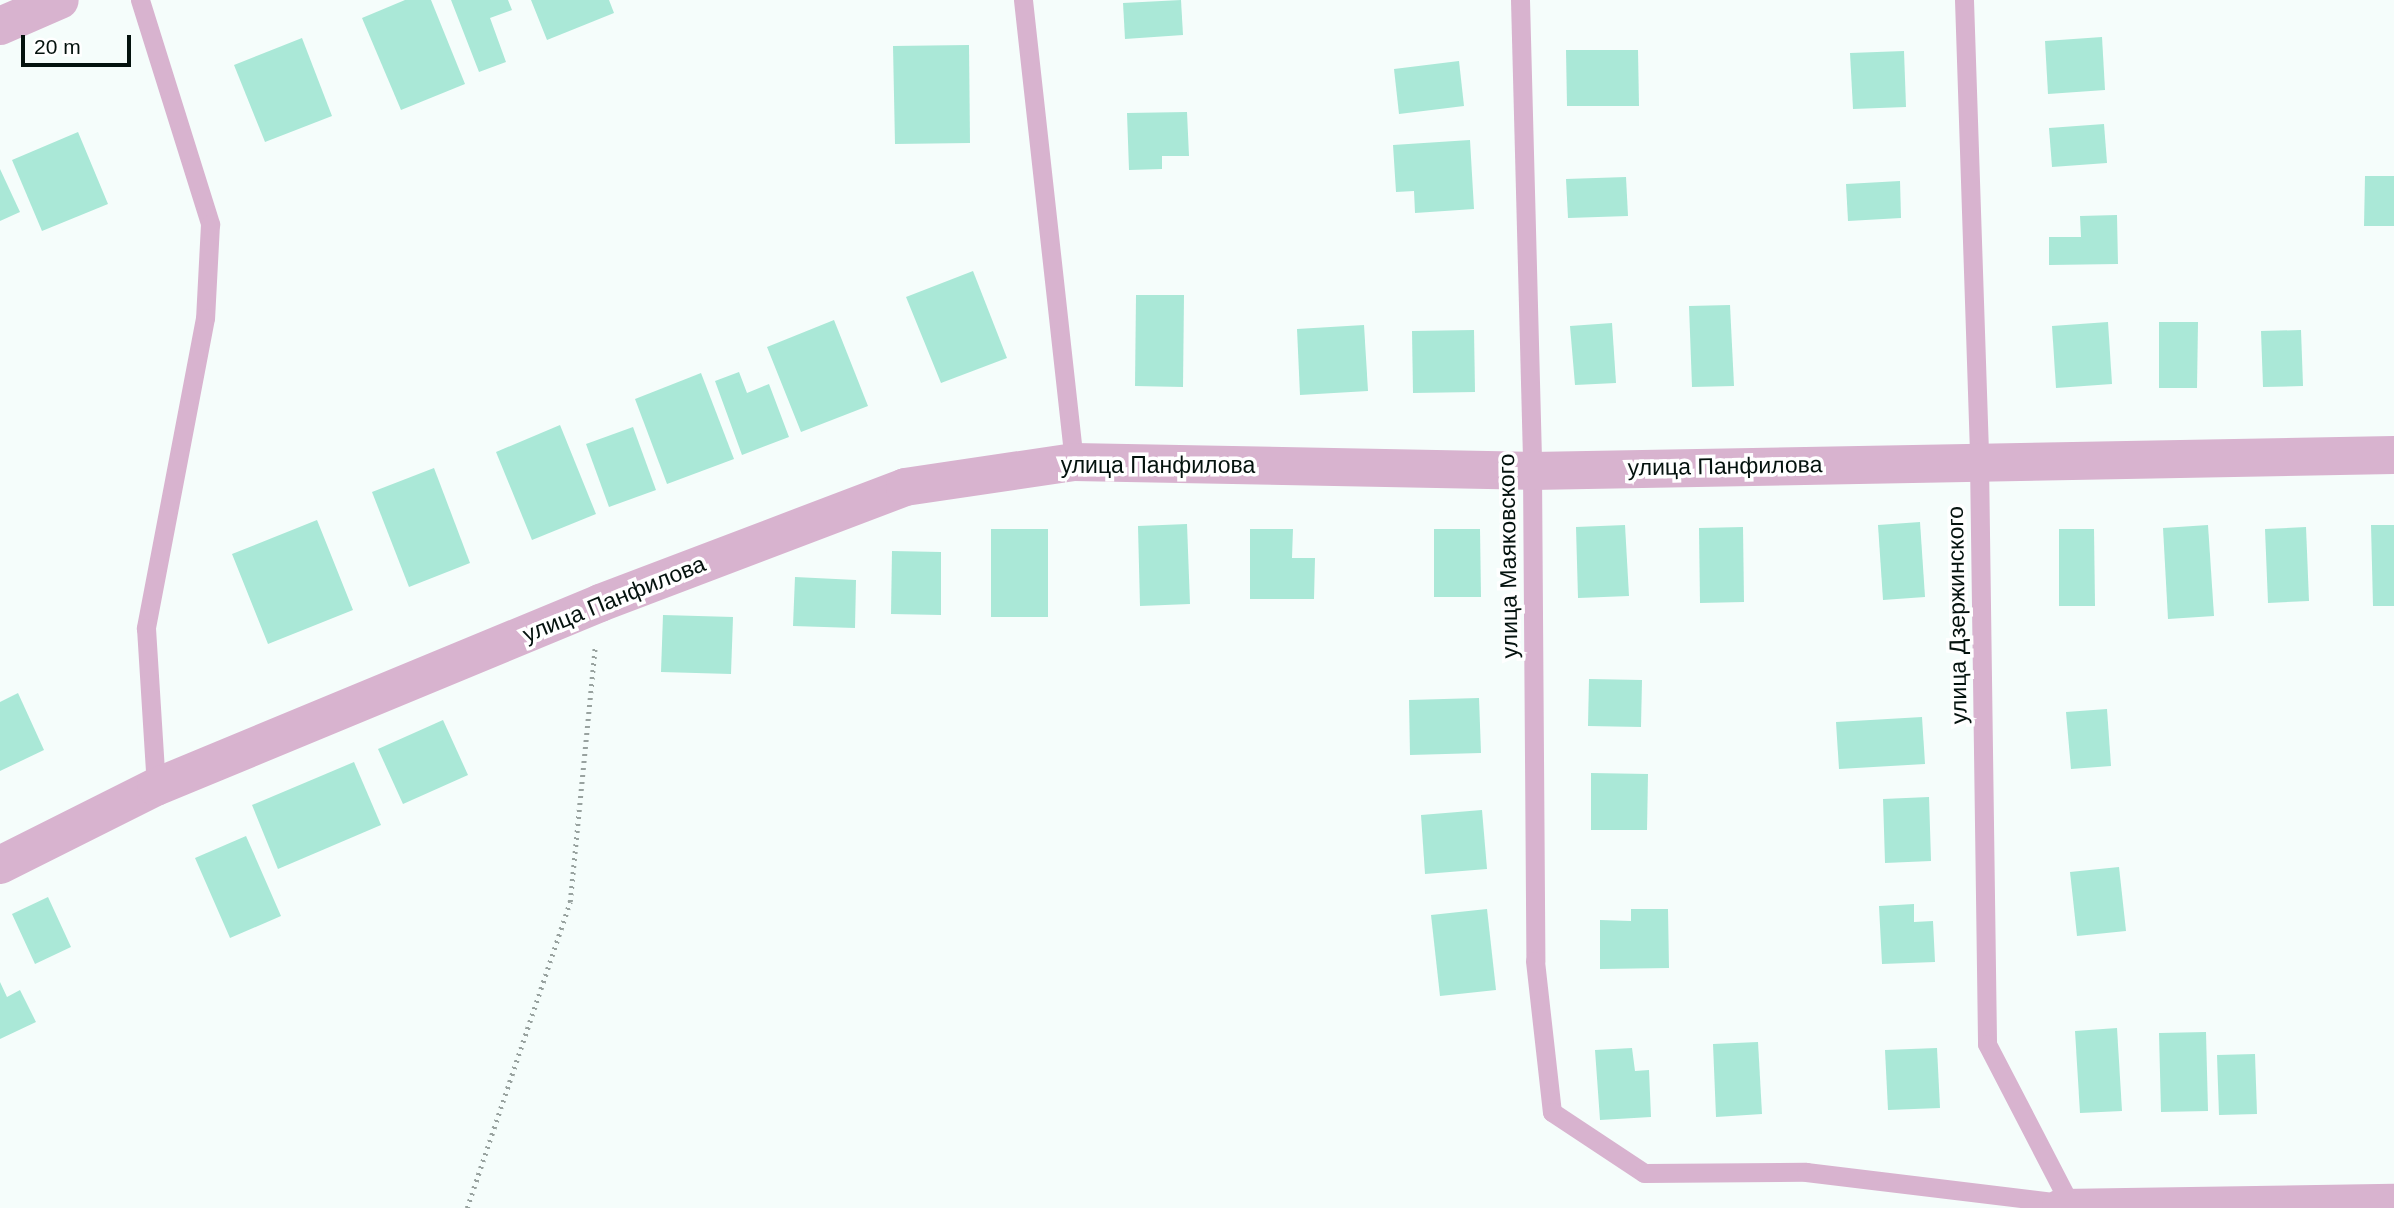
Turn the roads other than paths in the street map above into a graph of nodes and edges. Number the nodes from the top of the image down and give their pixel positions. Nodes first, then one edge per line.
1 (60, 0) edge
2 (140, 0) edge
3 (1023, 0) edge
4 (1520, 0) edge
5 (1964, 0) edge
6 (0, 26) edge
7 (2394, 455) edge
8 (1074, 461) junction
9 (1979, 461) junction
10 (1532, 471) junction
11 (156, 786) junction
12 (0, 865) edge
13 (2394, 1203) edge
14 (2066, 1207) edge

1 - 6 street
2 - 11 lane
3 - 8 lane
4 - 10 lane, улица Маяковского
5 - 9 lane, улица Дзержинского
7 - 9 street, улица Панфилова
8 - 10 street, улица Панфилова
8 - 11 street, улица Панфилова
9 - 10 street, улица Панфилова
9 - 14 lane, улица Дзержинского
10 - 14 lane, улица Маяковского
11 - 12 street, улица Панфилова
13 - 14 street

